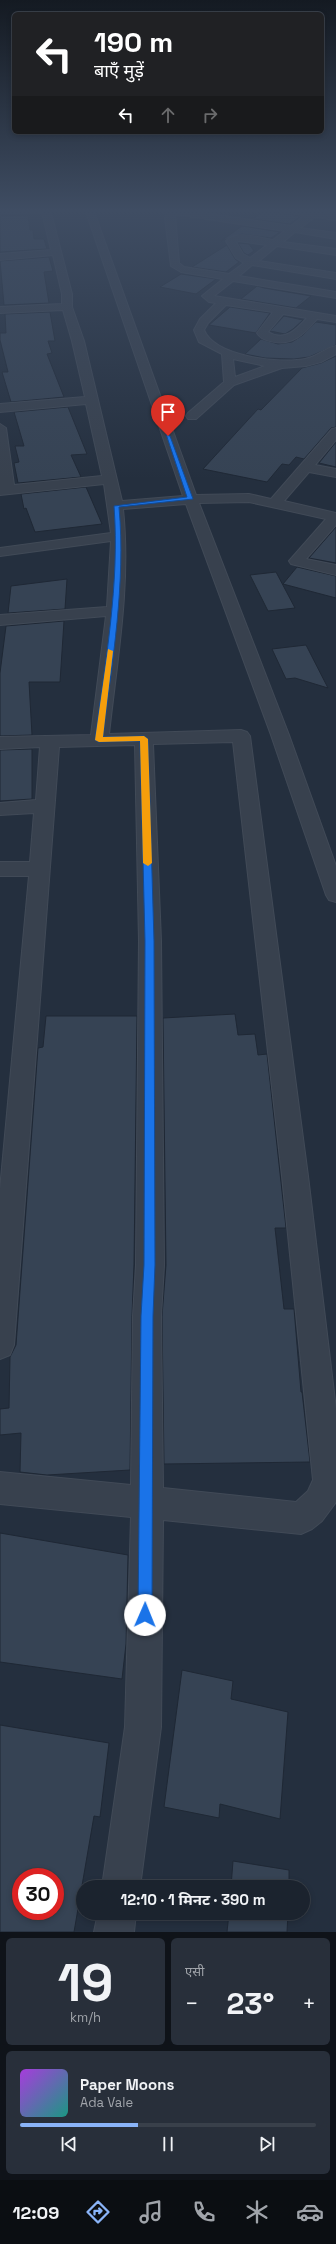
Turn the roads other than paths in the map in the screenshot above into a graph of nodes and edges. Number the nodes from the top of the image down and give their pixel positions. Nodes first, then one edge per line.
1 (67, 299) edge
2 (121, 299) edge
3 (218, 299) edge
4 (224, 301) junction
5 (67, 307) junction
6 (0, 310) edge
7 (281, 310) junction
8 (314, 316) junction
9 (336, 319) edge
10 (336, 349) edge
11 (227, 352) junction
12 (282, 364) junction
13 (230, 384) junction
14 (92, 400) junction
15 (0, 408) edge
16 (192, 416) dead end
17 (0, 428) edge
18 (336, 432) edge
19 (306, 467) junction
20 (336, 473) edge
21 (110, 479) junction
22 (4, 491) edge
23 (191, 499) junction
24 (274, 503) junction
25 (116, 506) junction
26 (336, 517) edge
27 (119, 536) junction
28 (0, 552) edge
29 (336, 570) edge
30 (115, 611) junction
31 (0, 620) edge
32 (144, 739) junction
33 (99, 740) junction
34 (50, 742) junction
35 (0, 743) edge
36 (45, 806) junction
37 (0, 808) edge
38 (0, 869) edge
39 (40, 869) junction
40 (336, 895) edge
41 (7, 1161) edge
42 (2, 1304) edge
43 (0, 1345) edge
44 (0, 1488) edge
45 (147, 1503) junction
46 (122, 1880) edge
47 (116, 1920) edge
48 (114, 1932) edge

1 - 5 street
2 - 23 street
3 - 4 street
4 - 7 street
4 - 11 street
5 - 6 street
5 - 14 street
7 - 8 street
7 - 8 street
8 - 9 street
10 - 12 street
11 - 12 street
11 - 13 street
12 - 13 street
13 - 16 street
14 - 15 street
14 - 21 street
17 - 22 street
18 - 19 street
19 - 20 street
19 - 24 street
21 - 22 street
21 - 25 street
23 - 24 street
23 - 25 street
23 - 40 street
24 - 26 street
25 - 27 street
26 - 29 street
27 - 28 street
27 - 30 street
30 - 31 street
30 - 33 street
32 - 33 street
32 - 45 street
32 - 45 street
33 - 34 street
34 - 35 street
34 - 36 street
36 - 37 street
36 - 39 street
38 - 39 street
39 - 41 street
41 - 42 street
42 - 43 street
44 - 45 street
45 - 46 street
47 - 48 street

